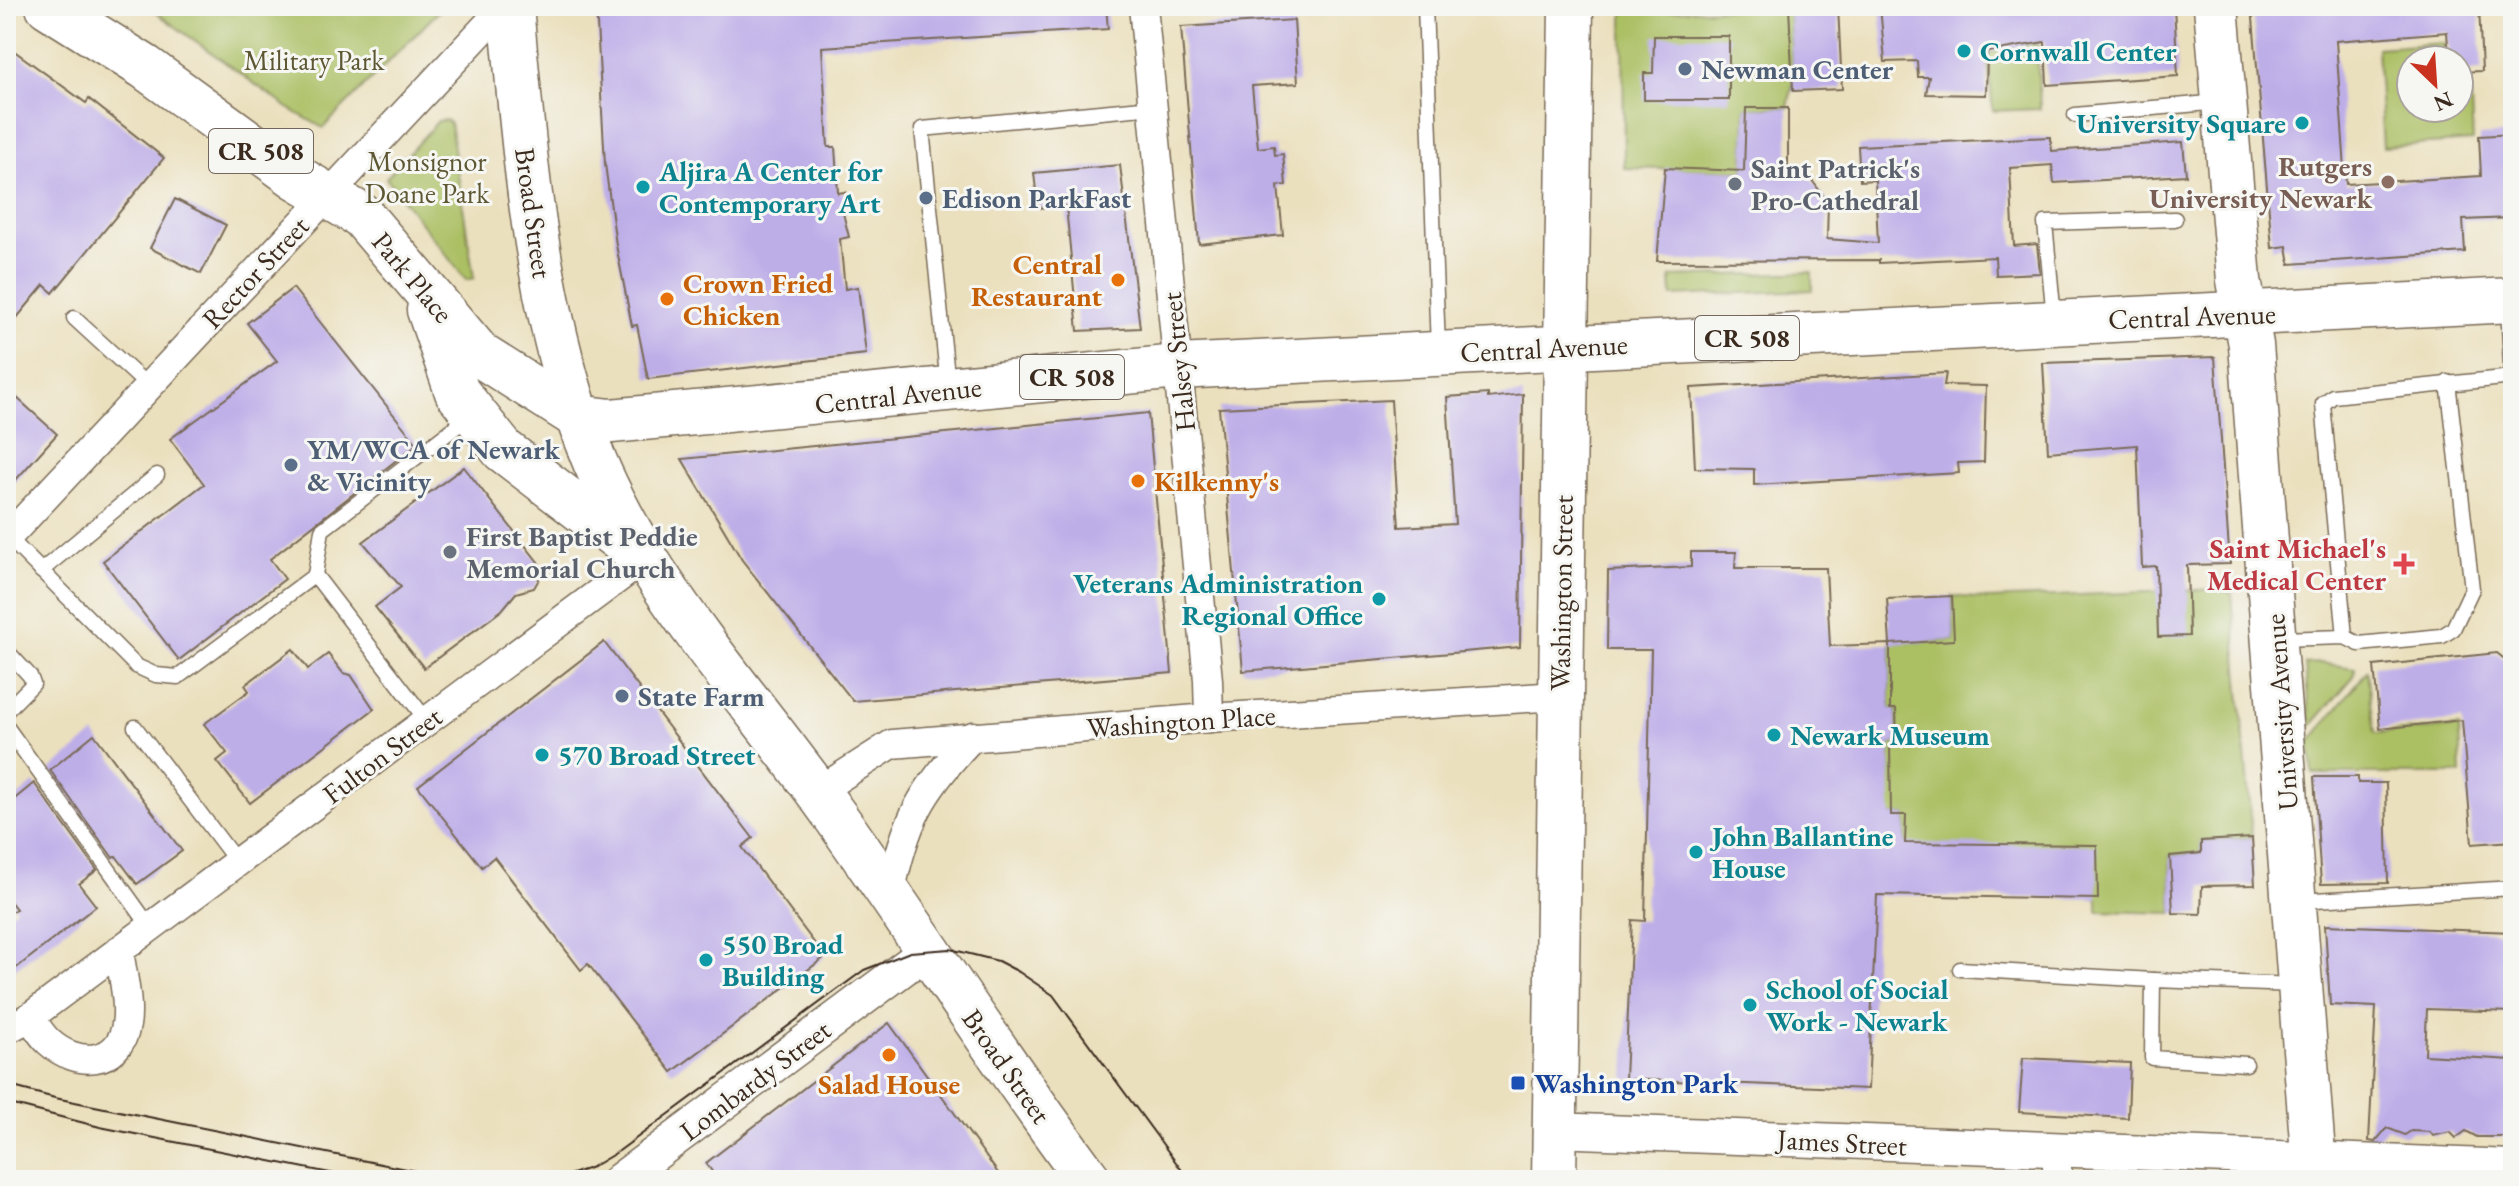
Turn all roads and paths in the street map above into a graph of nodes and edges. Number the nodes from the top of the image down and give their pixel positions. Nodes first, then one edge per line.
1 (48, 6) edge
2 (505, 6) edge
3 (511, 6) edge
4 (1143, 6) edge
5 (1425, 6) edge
6 (1571, 6) edge
7 (2216, 6) edge
8 (2224, 102) junction
9 (1153, 107) junction
10 (2075, 115) dead end
11 (328, 194) junction
12 (2175, 219) dead end
13 (421, 289) junction
14 (2510, 300) edge
15 (2245, 314) junction
16 (74, 318) dead end
17 (2054, 322) junction
18 (1567, 346) junction
19 (1438, 353) junction
20 (1178, 367) junction
21 (2512, 377) edge
22 (2448, 382) junction
23 (149, 387) junction
24 (949, 390) junction
25 (466, 404) junction
26 (2513, 411) edge
27 (578, 417) junction
28 (157, 475) dead end
29 (7, 538) edge
30 (644, 559) junction
31 (41, 571) junction
32 (315, 575) junction
33 (2345, 637) junction
34 (2275, 640) junction
35 (6, 650) edge
36 (1559, 696) junction
37 (6, 711) edge
38 (1209, 718) junction
39 (427, 721) junction
40 (6, 726) edge
41 (135, 727) dead end
42 (973, 736) junction
43 (817, 792) junction
44 (237, 862) junction
45 (2513, 888) edge
46 (890, 895) junction
47 (2295, 901) junction
48 (150, 927) junction
49 (119, 950) junction
50 (928, 950) junction
51 (1960, 969) dead end
52 (2153, 980) junction
53 (2302, 985) junction
54 (18, 1024) edge
55 (2246, 1064) dead end
56 (1554, 1130) junction
57 (2057, 1166) edge
58 (2513, 1167) edge
59 (2314, 1170) edge
60 (620, 1180) edge
61 (1089, 1180) edge
62 (1554, 1180) edge

1 - 11 main road, Park Place / CR 508
2 - 11 street, Rector Street
3 - 27 main road, Broad Street
4 - 9 street, Halsey Street
5 - 19 lane
6 - 18 main road, Washington Street
7 - 8 main road, University Avenue
8 - 10 lane
8 - 15 main road, University Avenue
9 - 20 street, Halsey Street
9 - 24 lane
11 - 13 main road, Park Place / CR 508
11 - 23 street, Rector Street
12 - 17 lane
13 - 25 main road
13 - 27 main road, Park Place / CR 508
14 - 15 main road, Central Avenue / CR 508
14 - 21 lane
15 - 17 main road, Central Avenue / CR 508
15 - 34 main road, University Avenue
16 - 23 lane
17 - 18 main road, Central Avenue / CR 508
18 - 19 main road, Central Avenue / CR 508
18 - 36 main road, Washington Street
19 - 20 main road, Central Avenue / CR 508
20 - 24 main road, Central Avenue / CR 508
20 - 38 street, Halsey Street
21 - 22 lane
21 - 26 lane
22 - 33 lane
22 - 33 lane
23 - 29 street, Rector Street
24 - 27 main road, Central Avenue / CR 508
25 - 30 main road
25 - 32 lane
27 - 30 main road, Broad Street
28 - 31 lane
29 - 31 lane
30 - 39 street, Fulton Street
30 - 43 main road
31 - 32 lane
32 - 39 lane
33 - 34 lane
34 - 47 main road, University Avenue
35 - 37 lane
36 - 38 street, Washington Place
36 - 56 main road, Washington Street
38 - 42 street, Washington Place
39 - 44 street, Fulton Street
40 - 48 lane
41 - 44 lane
42 - 43 street, Washington Place
42 - 46 street
43 - 46 main road, Broad Street
44 - 48 street, Fulton Street
45 - 47 lane
46 - 50 main road, Broad Street
47 - 53 main road, University Avenue
48 - 49 street, Fulton Street
49 - 54 street, Fulton Street
49 - 54 street, Fulton Street
50 - 60 street, Lombardy Street
50 - 61 main road, Broad Street
51 - 52 lane
52 - 53 lane
52 - 55 lane
53 - 59 main road, University Avenue
56 - 57 street, James Street
56 - 62 main road, Washington Street
57 - 59 street, James Street
58 - 59 street, James Street

